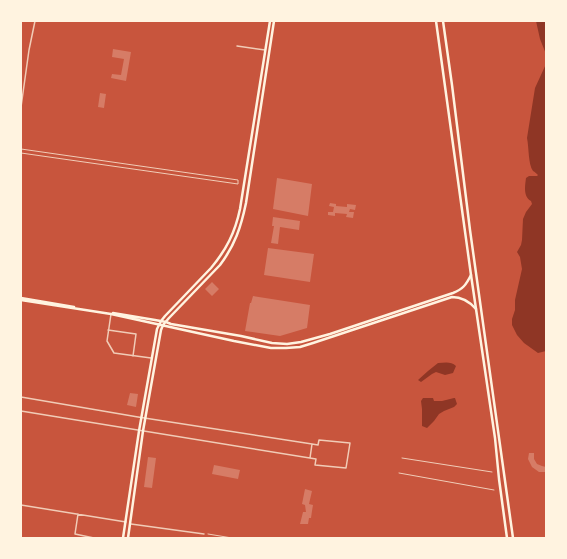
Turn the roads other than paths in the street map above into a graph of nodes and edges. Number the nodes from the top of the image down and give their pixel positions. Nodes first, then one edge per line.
1 (34, 21) edge
2 (270, 21) edge
3 (274, 21) edge
4 (436, 21) edge
5 (443, 21) edge
6 (237, 46) dead end
7 (265, 50) junction
8 (21, 107) edge
9 (452, 140) junction
10 (459, 140) junction
11 (460, 145) junction
12 (453, 148) junction
13 (21, 149) edge
14 (21, 153) edge
15 (233, 234) junction
16 (237, 237) junction
17 (229, 242) junction
18 (234, 245) junction
19 (471, 275) junction
20 (21, 299) edge
21 (476, 310) junction
22 (111, 314) junction
23 (160, 322) junction
24 (165, 322) junction
25 (163, 325) junction
26 (108, 330) junction
27 (134, 356) junction
28 (151, 358) junction
29 (21, 397) edge
30 (21, 411) edge
31 (143, 418) junction
32 (141, 431) junction
33 (312, 444) junction
34 (310, 458) junction
35 (402, 458) dead end
36 (492, 472) dead end
37 (399, 473) dead end
38 (494, 490) dead end
39 (502, 499) junction
40 (508, 500) junction
41 (21, 505) edge
42 (509, 506) junction
43 (503, 508) junction
44 (78, 514) junction
45 (126, 522) junction
46 (130, 524) junction
47 (204, 534) dead end
48 (208, 534) dead end
49 (94, 538) edge
50 (123, 538) edge
51 (128, 538) edge
52 (232, 538) edge
53 (507, 538) edge
54 (513, 538) edge

1 - 8 street
2 - 7 main road
3 - 16 main road
4 - 9 main road
5 - 10 main road
6 - 7 street
7 - 15 main road
9 - 10 main road
9 - 12 main road
10 - 11 main road
11 - 12 main road
11 - 40 main road
12 - 19 main road
13 - 14 street
15 - 16 main road
15 - 17 main road
16 - 18 main road
17 - 18 main road
17 - 23 main road
18 - 24 main road
19 - 21 main road
19 - 24 main road
20 - 22 main road
20 - 23 main road
21 - 25 main road
21 - 39 main road
22 - 23 main road
22 - 26 street
23 - 24 main road
23 - 25 main road
23 - 28 main road
24 - 25 main road
25 - 31 main road
26 - 27 street
26 - 27 street
27 - 28 street
28 - 31 main road
29 - 31 street
30 - 32 street
31 - 32 main road
31 - 33 street
32 - 34 street
32 - 45 main road
32 - 46 main road
33 - 34 street
33 - 34 street
35 - 36 street
37 - 38 street
39 - 40 main road
39 - 43 main road
40 - 42 main road
41 - 44 street
42 - 43 main road
42 - 54 main road
43 - 53 main road
44 - 45 street
44 - 49 street
45 - 50 main road
46 - 47 street
46 - 51 main road
48 - 52 street

